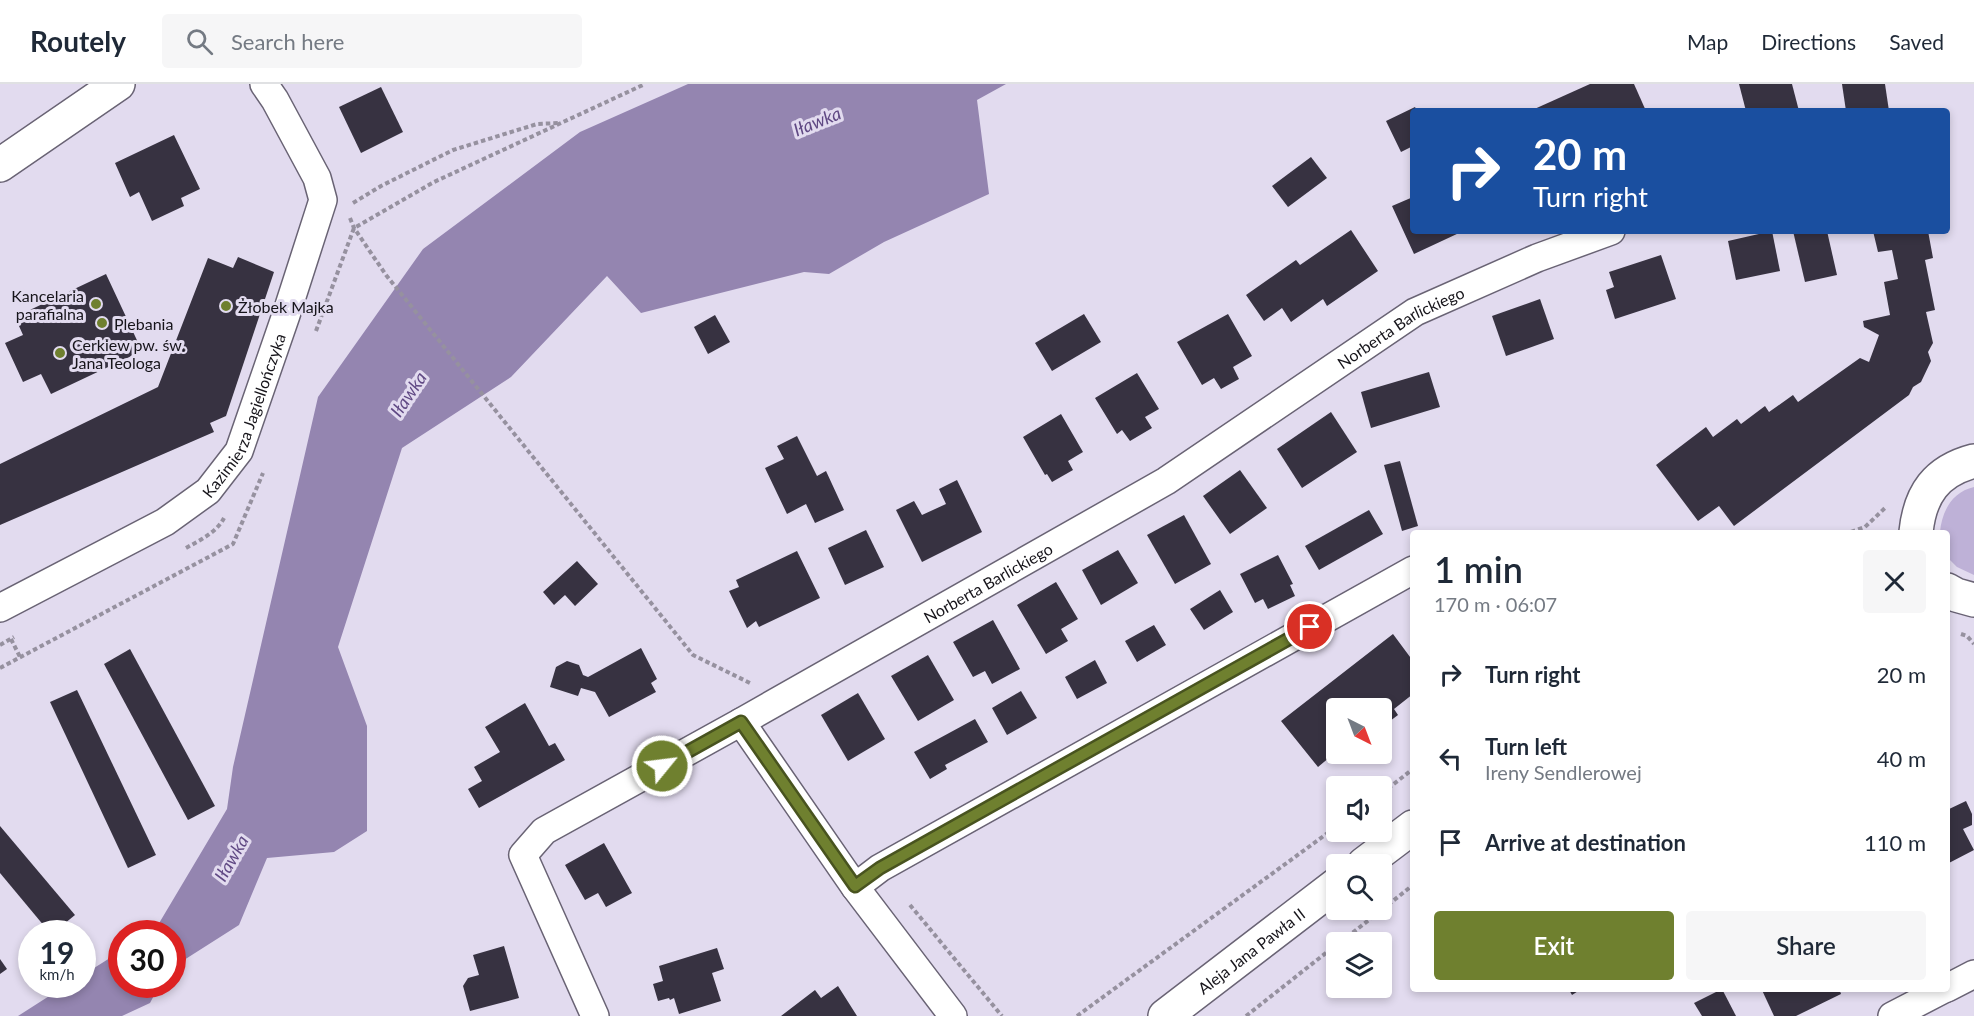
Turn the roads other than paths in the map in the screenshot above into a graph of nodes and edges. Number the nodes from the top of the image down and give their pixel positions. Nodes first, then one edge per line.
1 (118, 84) edge
2 (264, 84) edge
3 (0, 165) edge
4 (1603, 234) edge
5 (1974, 461) edge
6 (1911, 526) edge
7 (1410, 572) edge
8 (0, 608) edge
9 (752, 716) junction
10 (1410, 828) edge
11 (1377, 854) edge
12 (855, 886) junction
13 (1326, 893) edge
14 (1974, 974) edge
15 (1950, 986) edge
16 (1939, 992) edge
17 (595, 1016) edge
18 (953, 1016) edge
19 (1165, 1016) edge
20 (1892, 1016) edge

1 - 3 main road
2 - 8 street, Kazimierza Jagiellończyka
4 - 9 street, Norberta Barlickiego
5 - 6 main road
7 - 12 street
9 - 12 street
9 - 17 street, Norberta Barlickiego
10 - 11 main road
12 - 18 street
13 - 19 main road, Aleja Jana Pawła II
14 - 15 street
16 - 20 street

